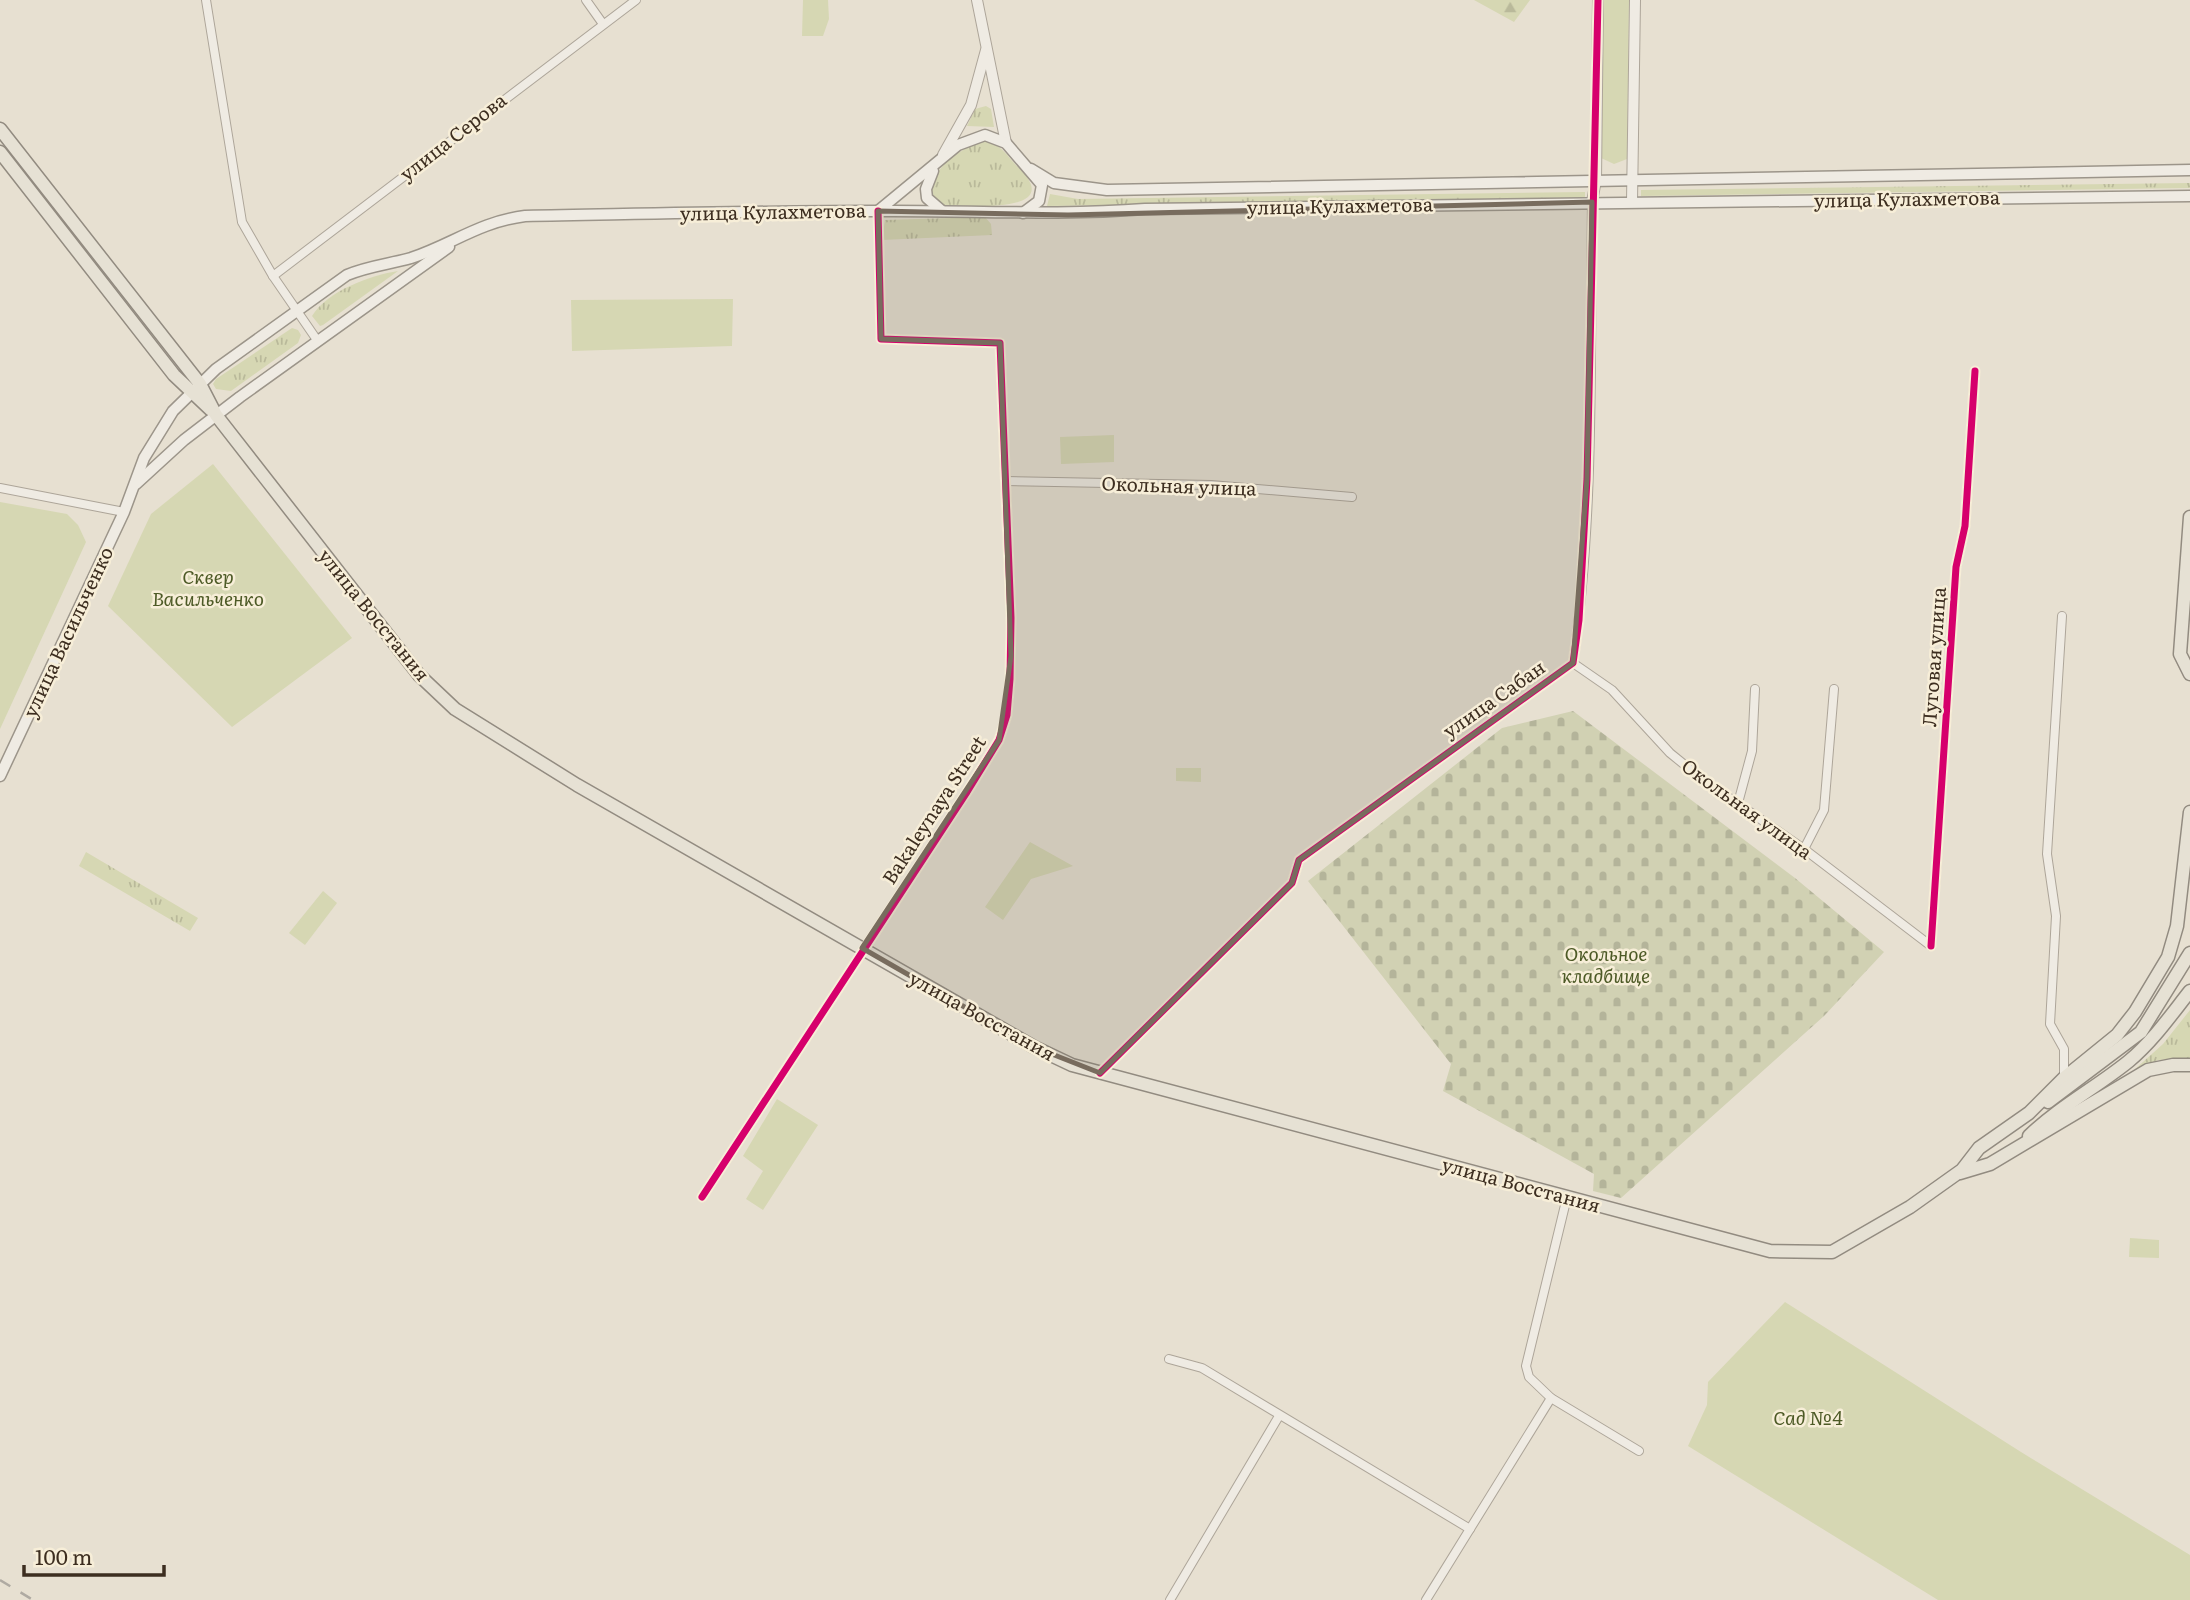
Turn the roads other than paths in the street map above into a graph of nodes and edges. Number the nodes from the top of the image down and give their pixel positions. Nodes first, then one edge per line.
1 (206, 0) edge
2 (586, 0) edge
3 (636, 0) edge
4 (977, 0) edge
5 (1598, 0) edge
6 (1634, 0) edge
7 (603, 24) junction
8 (986, 50) junction
9 (0, 130) edge
10 (1006, 143) junction
11 (0, 152) edge
12 (939, 161) junction
13 (1031, 169) junction
14 (2190, 170) edge
15 (1596, 180) junction
16 (1633, 180) junction
17 (2190, 196) edge
18 (1592, 202) junction
19 (1632, 202) junction
20 (877, 211) junction
21 (942, 212) junction
22 (1023, 213) junction
23 (491, 223) junction
24 (272, 276) junction
25 (295, 310) junction
26 (317, 340) junction
27 (1975, 371) dead end
28 (200, 384) junction
29 (191, 394) junction
30 (216, 415) junction
31 (1005, 481) junction
32 (133, 486) junction
33 (0, 488) edge
34 (1352, 497) dead end
35 (124, 512) junction
36 (2190, 517) edge
37 (2062, 615) dead end
38 (1573, 663) junction
39 (2190, 674) edge
40 (1755, 689) dead end
41 (1834, 689) dead end
42 (0, 776) edge
43 (1738, 803) junction
44 (2190, 811) edge
45 (1804, 849) junction
46 (1931, 946) joint
47 (862, 948) junction
48 (2190, 953) edge
49 (2190, 991) edge
50 (2190, 1065) edge
51 (1100, 1073) junction
52 (2064, 1078) junction
53 (2029, 1113) junction
54 (2019, 1146) junction
55 (1955, 1176) junction
56 (702, 1197) dead end
57 (1567, 1197) junction
58 (1169, 1359) dead end
59 (1551, 1398) junction
60 (1279, 1416) junction
61 (1639, 1451) dead end
62 (1470, 1529) junction
63 (1170, 1600) edge
64 (1426, 1600) edge

1 - 24 street
2 - 7 street
3 - 7 street, улица Серова
4 - 8 street
5 - 15 street
6 - 16 street
7 - 24 street, улица Серова
8 - 10 street
8 - 12 street
9 - 28 main road, улица Восстания
10 - 12 main road
10 - 13 main road
11 - 29 main road, улица Восстания
12 - 20 main road
12 - 21 main road
13 - 15 main road, улица Кулахметова
13 - 22 main road
14 - 16 main road, улица Кулахметова
15 - 16 main road, улица Кулахметова
15 - 18 street
16 - 19 street
17 - 19 main road, улица Кулахметова
18 - 19 main road, улица Кулахметова
18 - 22 main road, улица Кулахметова
18 - 38 street, улица Сабан
20 - 21 main road, улица Кулахметова
20 - 23 main road, улица Кулахметова
20 - 31 street, Bakaleynaya Street
21 - 22 main road, улица Кулахметова
23 - 25 main road, улица Кулахметова
23 - 26 main road, улица Кулахметова
24 - 25 street
25 - 26 street
25 - 28 main road, улица Кулахметова
26 - 30 main road, улица Кулахметова
27 - 46 street, Луговая улица
28 - 29 main road
28 - 30 main road, улица Восстания
29 - 30 main road, улица Восстания
29 - 32 main road, улица Васильченко
30 - 32 main road
30 - 47 main road, улица Восстания
31 - 34 street, Окольная улица
31 - 47 street, Bakaleynaya Street
32 - 35 main road, улица Васильченко
33 - 35 street
35 - 42 main road, улица Васильченко
36 - 39 main road
37 - 52 street
38 - 43 street, Окольная улица
38 - 51 street, улица Сабан
40 - 43 street
41 - 45 street
43 - 45 street, Окольная улица
44 - 52 main road, улица Восстания
45 - 46 street, Окольная улица
47 - 51 main road, улица Восстания
47 - 56 street, Bakaleynaya Street
48 - 53 main road
49 - 54 main road
50 - 54 main road
51 - 57 main road, улица Восстания
52 - 53 main road, улица Восстания
53 - 55 main road, улица Восстания
54 - 55 main road, улица Восстания
55 - 57 main road, улица Восстания
57 - 59 street
58 - 60 street
59 - 61 street
59 - 62 street
60 - 62 street
60 - 63 street
62 - 64 street

